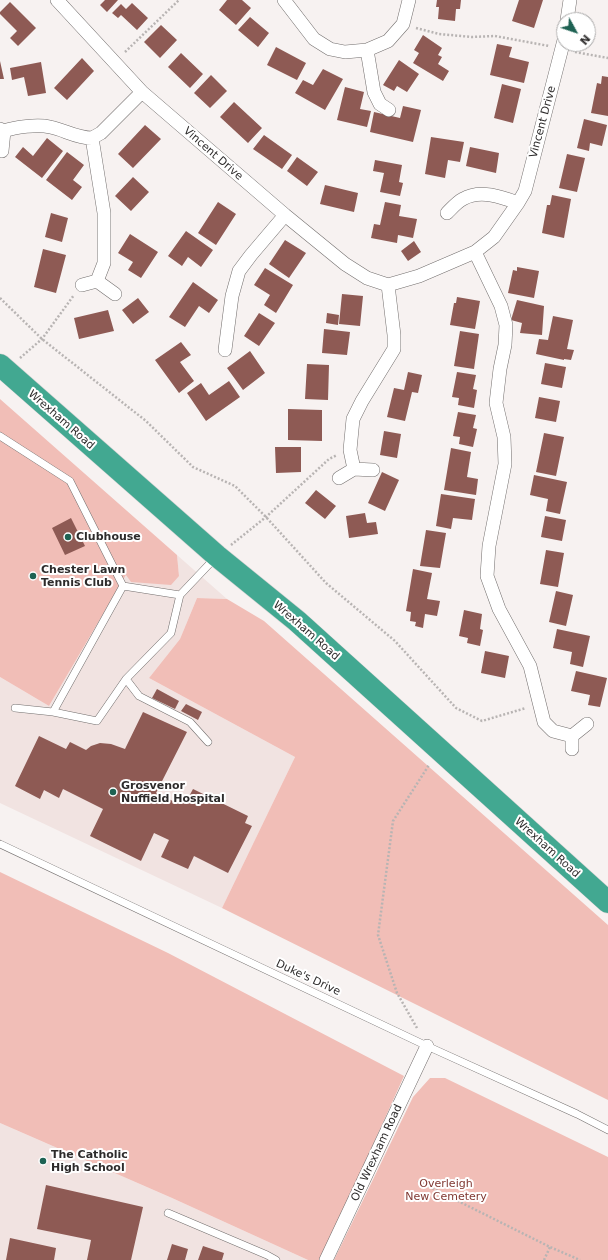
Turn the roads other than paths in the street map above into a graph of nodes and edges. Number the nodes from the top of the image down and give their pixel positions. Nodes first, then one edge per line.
1 (57, 0) edge
2 (284, 0) edge
3 (410, 0) edge
4 (570, 0) edge
5 (568, 12) edge
6 (367, 50) junction
7 (561, 52) edge
8 (142, 92) junction
9 (389, 110) dead end
10 (2, 130) edge
11 (92, 138) junction
12 (2, 151) dead end
13 (518, 203) junction
14 (447, 213) dead end
15 (285, 215) junction
16 (475, 252) junction
17 (97, 281) junction
18 (82, 285) road end
19 (388, 285) junction
20 (115, 294) dead end
21 (225, 350) dead end
22 (3, 368) edge
23 (0, 436) edge
24 (354, 469) junction
25 (373, 470) dead end
26 (339, 478) dead end
27 (217, 556) junction
28 (123, 586) junction
29 (180, 595) junction
30 (126, 679) junction
31 (15, 708) dead end
32 (53, 712) junction
33 (587, 724) dead end
34 (208, 742) dead end
35 (0, 844) edge
36 (608, 902) edge
37 (427, 1046) junction
38 (608, 1130) edge
39 (168, 1213) dead end
40 (276, 1260) edge
41 (326, 1260) edge

1 - 8 street, Vincent Drive
2 - 6 street
3 - 6 street
4 - 5 street
6 - 9 street
7 - 13 street, Vincent Drive
8 - 11 street
8 - 15 street, Vincent Drive
10 - 11 street
10 - 12 street
11 - 17 street
13 - 14 street
13 - 16 street, Vincent Drive
15 - 19 street, Vincent Drive
15 - 21 street
16 - 19 street, Vincent Drive
16 - 33 street
17 - 18 street
17 - 20 street
19 - 24 street
22 - 27 highway, Wrexham Road
23 - 28 lane
24 - 25 street
24 - 26 street
27 - 29 lane
27 - 36 highway, Wrexham Road
28 - 29 lane
28 - 32 lane
29 - 30 lane
30 - 32 lane
30 - 34 lane
31 - 32 lane
35 - 37 lane, Duke's Drive
37 - 38 lane, Duke's Drive
37 - 41 street, Old Wrexham Road
39 - 40 lane

